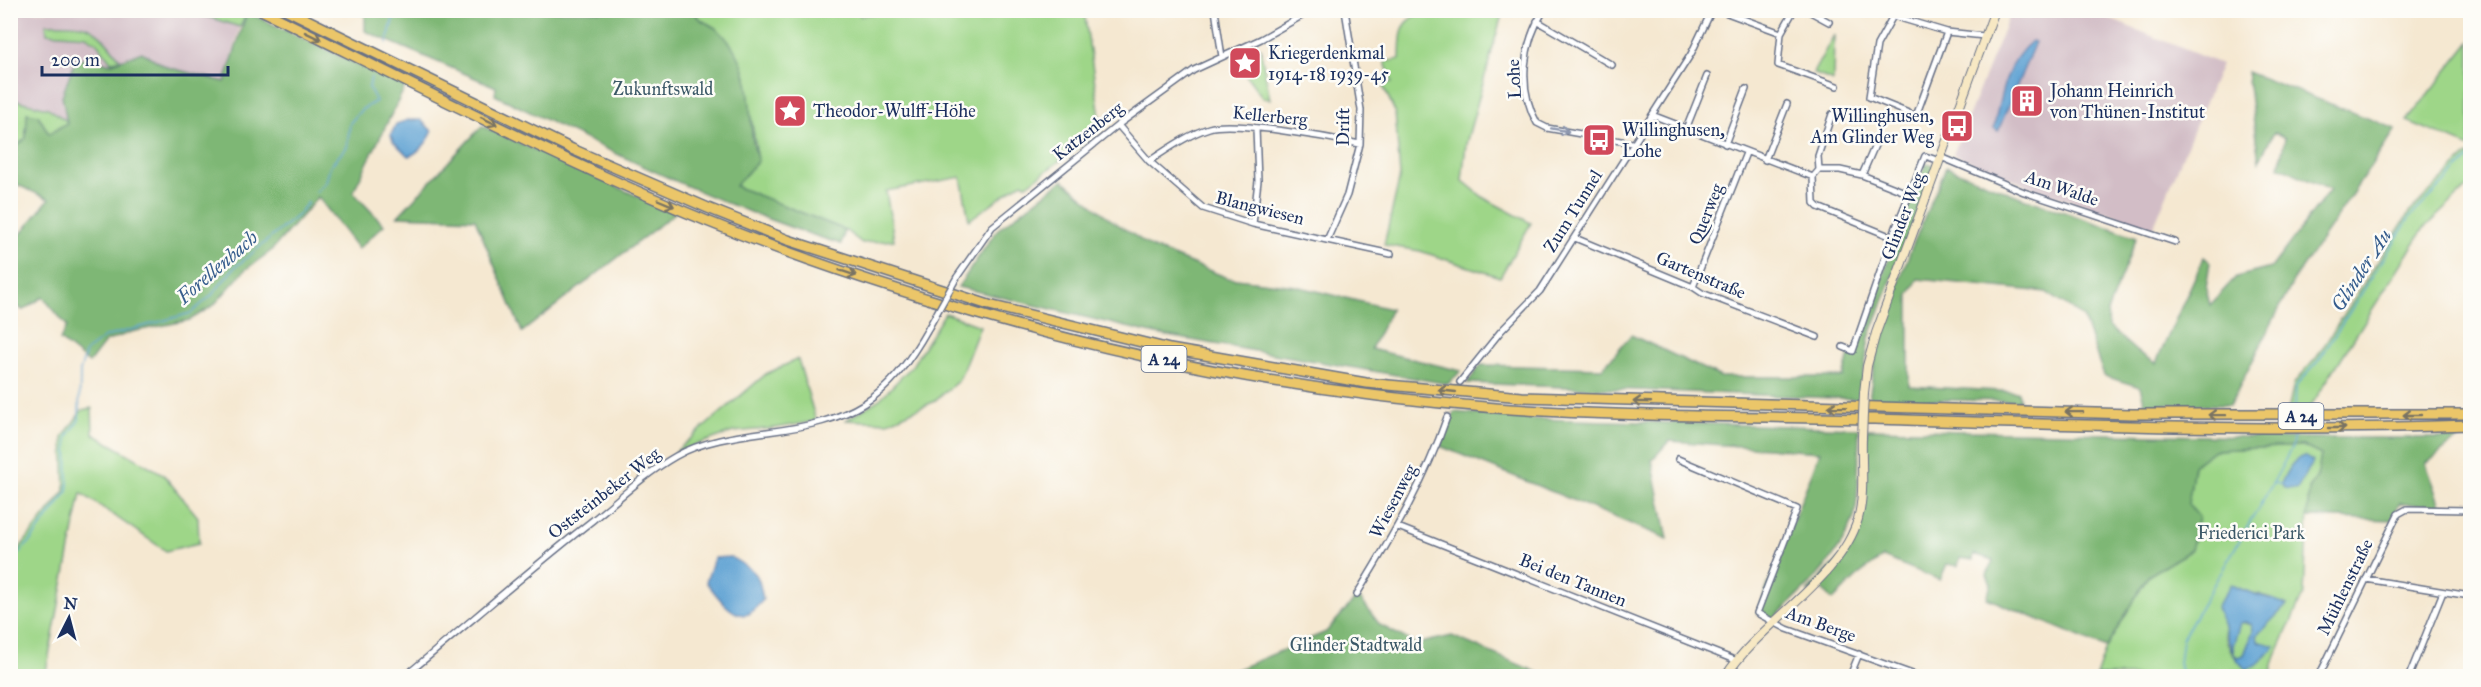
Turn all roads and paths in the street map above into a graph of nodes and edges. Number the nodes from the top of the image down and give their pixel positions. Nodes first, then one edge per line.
1 (261, 10) edge
2 (287, 10) edge
3 (1215, 10) edge
4 (1312, 10) edge
5 (1346, 10) edge
6 (1544, 10) edge
7 (1712, 10) edge
8 (1719, 10) edge
9 (1794, 10) edge
10 (1807, 10) edge
11 (1888, 10) edge
12 (1995, 10) edge
13 (1893, 16) junction
14 (1537, 21) junction
15 (1829, 22) dead end
16 (1947, 32) junction
17 (1781, 33) junction
18 (1984, 36) junction
19 (1222, 57) junction
20 (1612, 65) dead end
21 (1707, 76) dead end
22 (1837, 86) dead end
23 (1746, 89) dead end
24 (1787, 104) dead end
25 (1832, 114) dead end
26 (1652, 116) junction
27 (1118, 125) junction
28 (1256, 128) junction
29 (1686, 129) junction
30 (1632, 143) junction
31 (1876, 143) dead end
32 (1360, 144) junction
33 (1725, 144) junction
34 (1746, 153) junction
35 (1941, 159) junction
36 (1765, 160) junction
37 (1149, 161) junction
38 (1819, 170) junction
39 (1862, 175) junction
40 (1813, 177) junction
41 (1910, 194) junction
42 (1253, 224) junction
43 (1892, 237) junction
44 (1575, 238) junction
45 (1328, 240) junction
46 (2175, 242) dead end
47 (1392, 254) dead end
48 (1693, 287) junction
49 (929, 327) joint
50 (1817, 337) dead end
51 (1844, 347) dead end
52 (1460, 382) tunnel mouth
53 (2470, 414) edge
54 (1448, 417) tunnel mouth
55 (2470, 425) edge
56 (1678, 459) dead end
57 (2470, 510) edge
58 (1398, 527) junction
59 (2366, 579) junction
60 (2443, 592) junction
61 (1357, 594) dead end
62 (2470, 596) edge
63 (1773, 622) junction
64 (1859, 654) junction
65 (1737, 661) junction
66 (405, 676) edge
67 (1726, 676) edge
68 (1850, 676) edge
69 (1918, 676) edge
70 (2319, 676) edge
71 (2409, 676) edge

1 -> 55 highway, A 24
53 -> 2 highway, A 24
3 - 19 street
4 - 19 street, Katzenberg
5 - 32 street, Drift
6 - 14 street, Lohe
7 - 26 street, Zum Tunnel
8 - 17 street
9 - 17 street
10 - 15 street
11 - 13 street
12 - 18 street, Glinder Weg
13 - 16 street
13 - 16 street
14 - 20 street
14 -> 30 street, Lohe
16 - 18 street
17 - 22 street
18 - 35 street, Glinder Weg
19 - 27 street, Katzenberg
21 - 29 street
23 - 33 street
24 - 36 street
25 - 38 street
26 - 29 street
26 - 30 street, Zum Tunnel
27 - 37 street, Blangwiesen
27 - 49 street, Katzenberg, bridge
28 - 32 street, Kellerberg
28 - 37 street, Kellerberg
28 - 42 street
29 - 33 street
30 - 44 street, Zum Tunnel
31 - 39 street
32 - 45 street, Drift
33 - 34 street
34 - 36 street
34 - 48 street, Querweg
35 - 41 street
35 - 46 street, Am Walde
35 - 63 street, Glinder Weg, bridge
36 - 40 street
37 - 42 street, Blangwiesen
38 - 39 street
38 - 40 street
39 - 41 street
40 - 43 street
41 - 43 street
42 - 45 street, Blangwiesen
43 - 51 street
44 - 48 street, Gartenstraße
44 - 52 street, Zum Tunnel
45 - 47 street, Blangwiesen
48 - 50 street, Gartenstraße
49 - 66 street, Oststeinbeker Weg
54 - 58 street, Wiesenweg
56 - 63 street
57 - 59 street, Mühlenstraße
58 - 61 street, Wiesenweg
58 - 65 street, Bei den Tannen
59 - 60 street
59 - 70 street, Mühlenstraße
60 - 62 street
60 - 71 street
63 - 64 street, Am Berge
63 - 65 street, Glinder Weg
64 - 68 street, Am Berge
64 - 69 street, Am Berge
65 - 67 street, Glinder Weg

